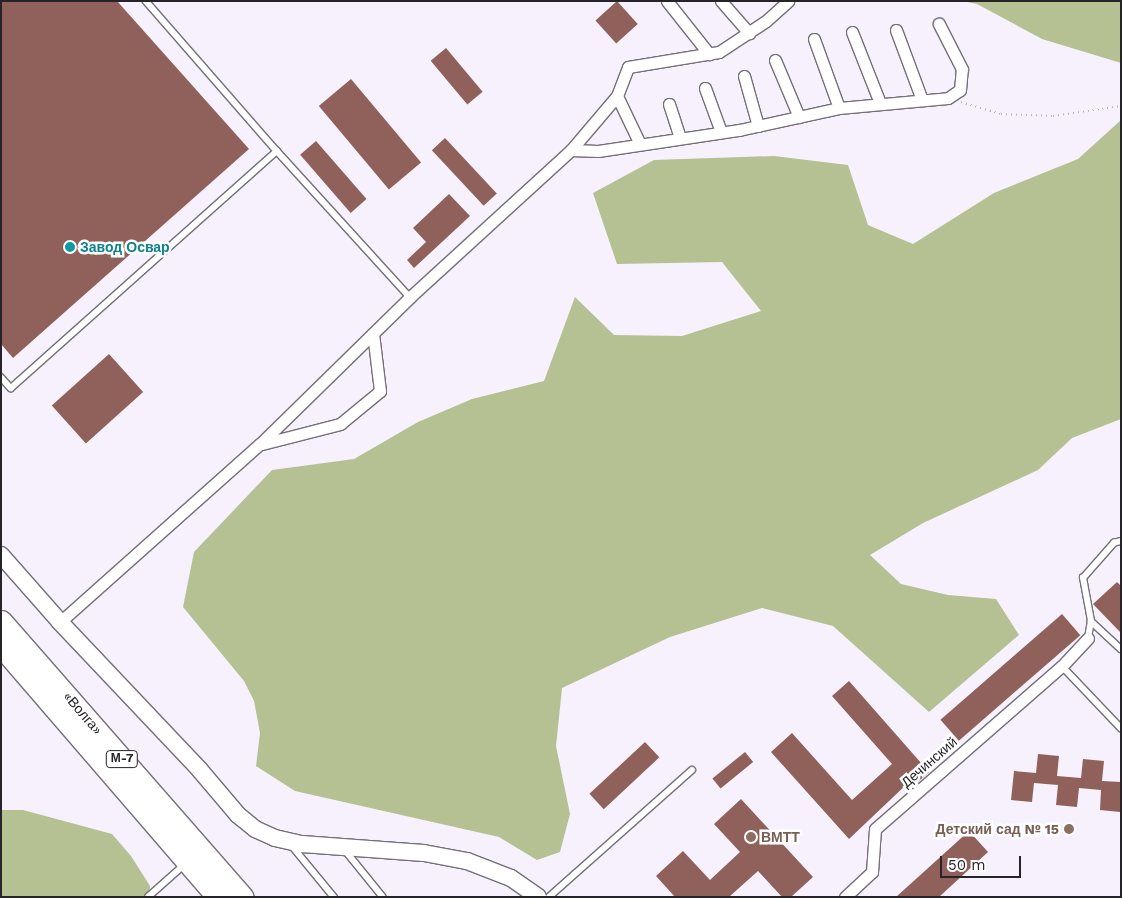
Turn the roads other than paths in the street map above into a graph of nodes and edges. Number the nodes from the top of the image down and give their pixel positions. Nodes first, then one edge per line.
1 (146, 1) edge
2 (667, 1) edge
3 (721, 1) edge
4 (782, 3) edge
5 (939, 24) dead end
6 (896, 30) dead end
7 (852, 32) dead end
8 (749, 33) junction
9 (814, 38) dead end
10 (709, 54) junction
11 (775, 60) dead end
12 (744, 76) dead end
13 (705, 88) dead end
14 (617, 96) junction
15 (922, 100) junction
16 (880, 103) junction
17 (669, 104) dead end
18 (840, 108) junction
19 (799, 117) junction
20 (758, 126) junction
21 (721, 132) junction
22 (680, 137) junction
23 (640, 144) junction
24 (570, 150) junction
25 (277, 151) junction
26 (410, 297) junction
27 (373, 333) junction
28 (1, 377) edge
29 (260, 444) junction
30 (1121, 541) edge
31 (1, 555) edge
32 (1, 621) edge
33 (1091, 621) junction
34 (60, 622) junction
35 (1088, 638) joint
36 (1, 646) edge
37 (1121, 649) edge
38 (1062, 666) junction
39 (1121, 728) edge
40 (692, 770) dead end
41 (288, 841) junction
42 (344, 848) junction
43 (188, 862) junction
44 (148, 897) edge
45 (218, 897) edge
46 (243, 897) edge
47 (334, 897) edge
48 (383, 897) edge
49 (538, 897) edge
50 (549, 897) edge
51 (845, 897) edge

1 - 25 lane
2 - 10 street
3 - 8 street
4 - 8 street
5 - 15 street
6 - 15 street
7 - 16 street
8 - 10 street
9 - 18 street
10 - 14 street
11 - 19 street
12 - 20 street
13 - 21 street
14 - 23 street
14 - 24 street
15 - 16 street
16 - 18 street
17 - 22 street
18 - 19 street
19 - 20 street
20 - 21 street
21 - 22 street
22 - 23 street
23 - 24 street
24 - 26 street
25 - 26 lane
25 - 28 lane
26 - 27 street
27 - 29 street
27 - 29 street
29 - 34 street
30 - 33 lane, Дечинский
31 - 34 street
32 - 46 highway, «Волга» / М-7
33 - 35 lane, Дечинский
33 - 37 lane
34 - 41 street
35 - 38 street, Дечинский
36 - 43 highway, «Волга» / М-7
38 - 39 lane
38 - 51 street, Дечинский
40 - 50 lane
41 - 42 street
41 - 47 lane
42 - 48 lane
42 - 49 street
43 - 44 lane
43 - 45 highway, «Волга» / М-7

